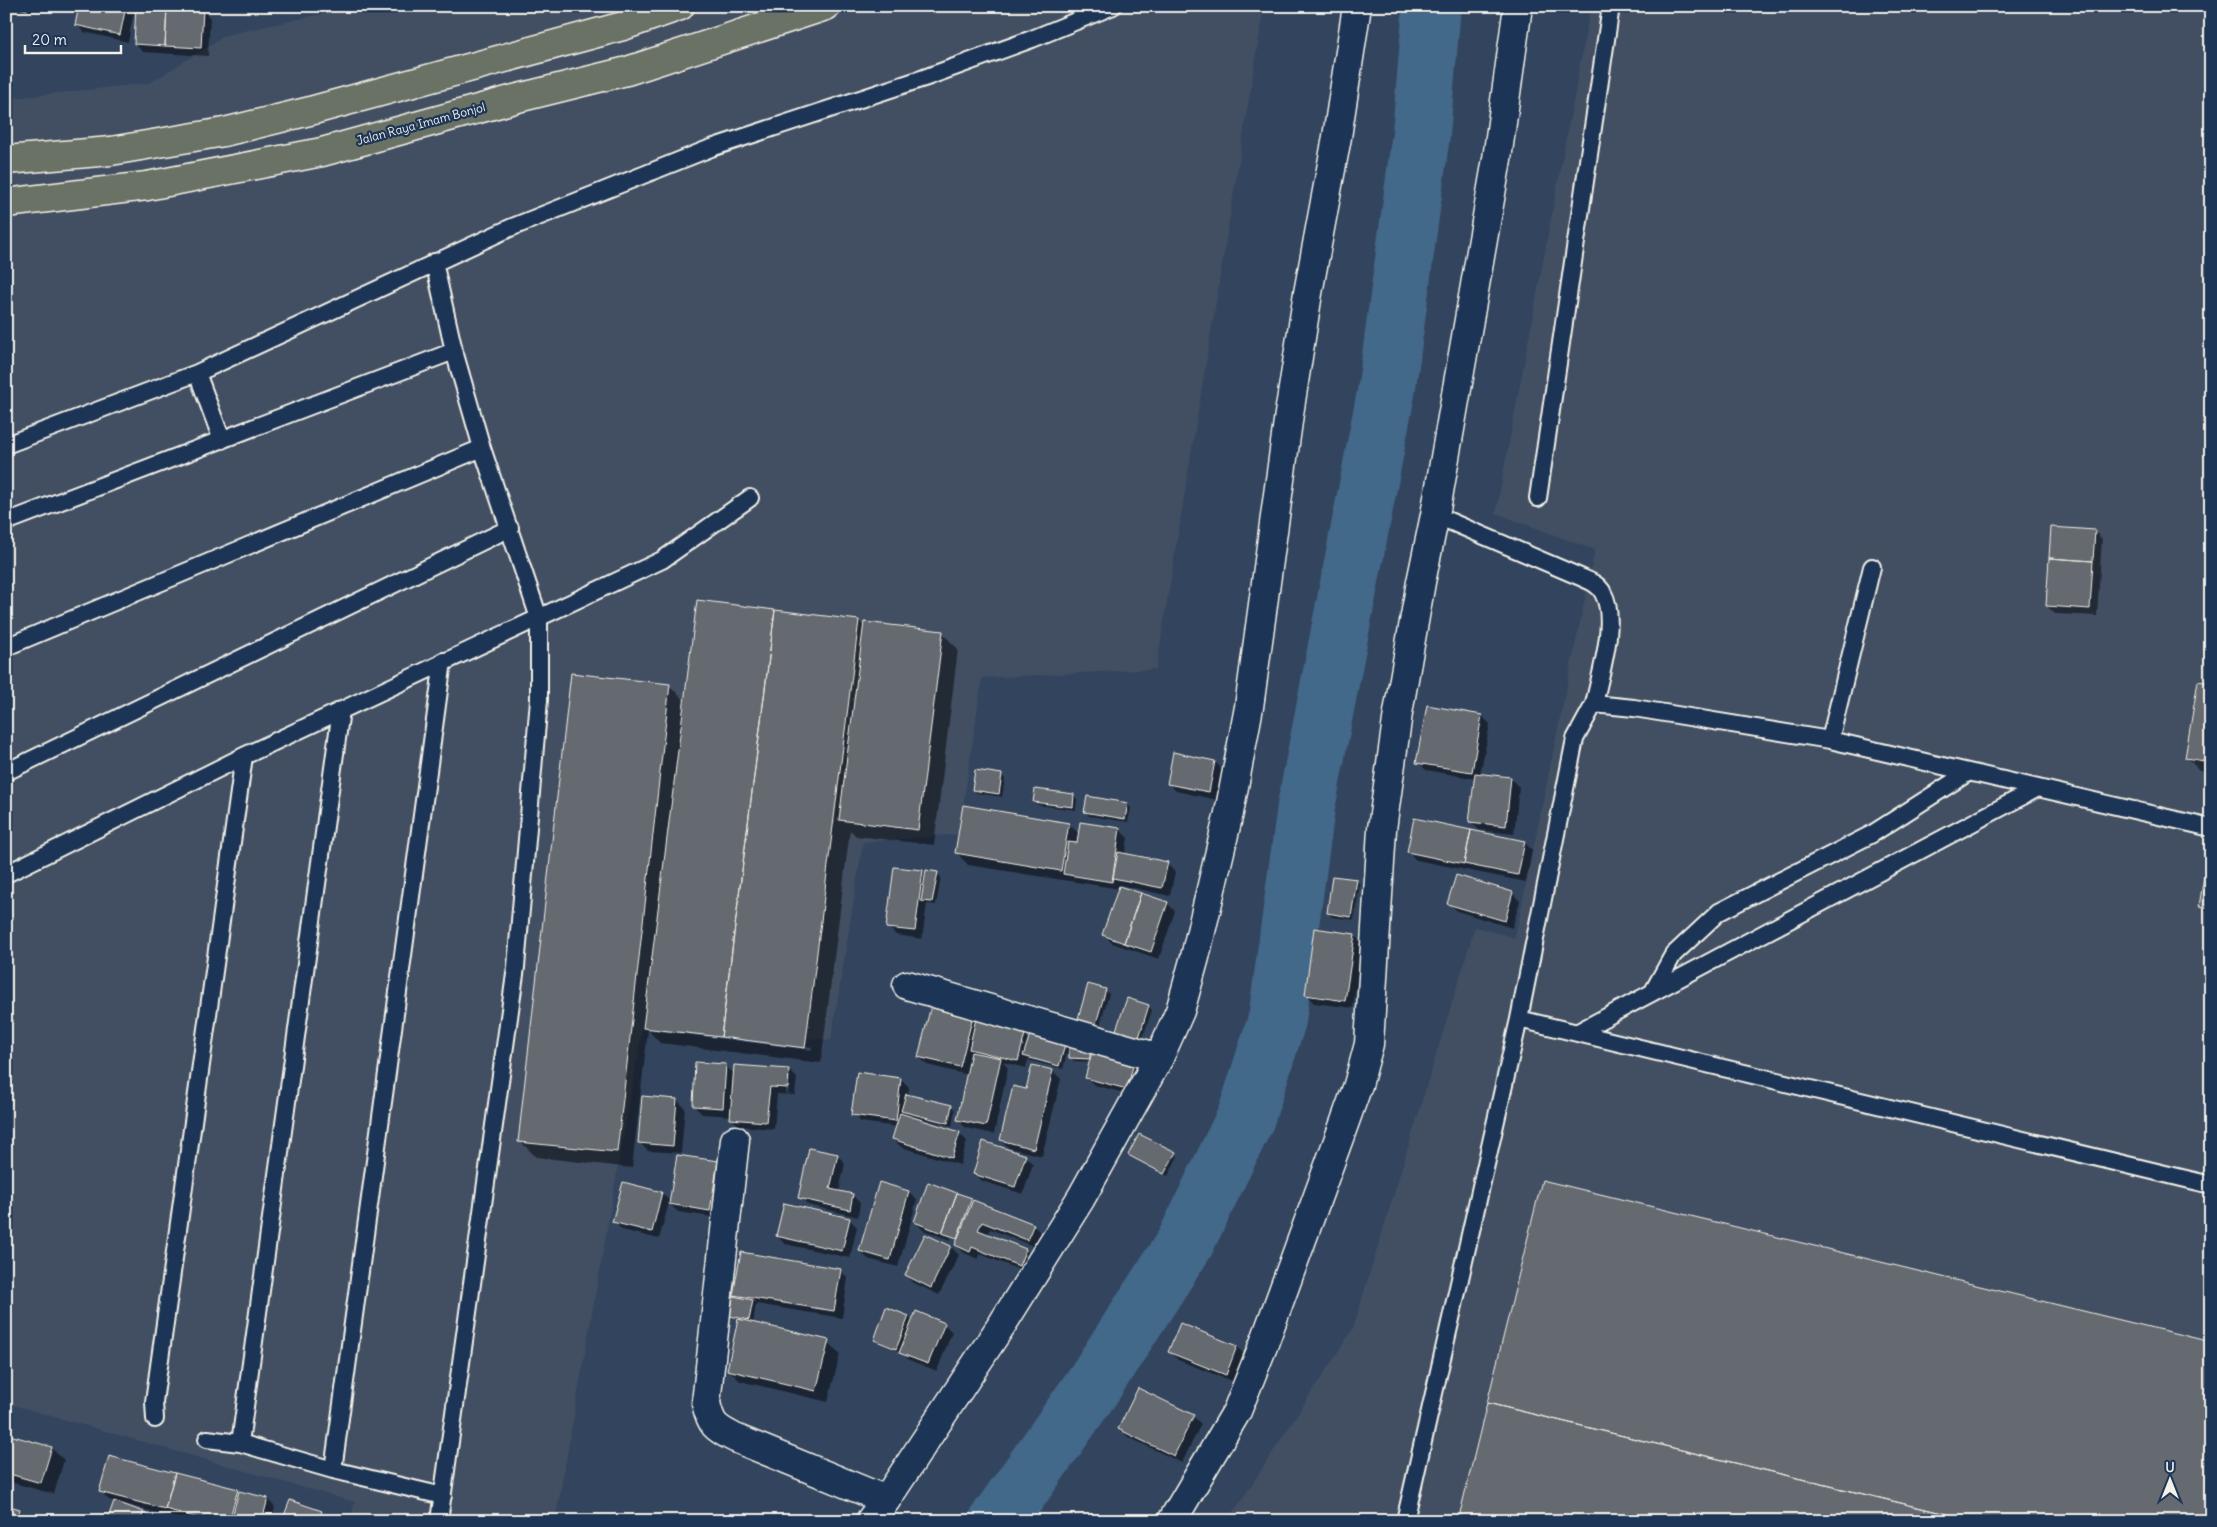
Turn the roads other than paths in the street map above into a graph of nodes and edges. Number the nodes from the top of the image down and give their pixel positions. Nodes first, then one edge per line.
1 (680, 6) edge
2 (826, 6) edge
3 (1113, 6) edge
4 (1357, 6) edge
5 (1518, 6) edge
6 (1611, 6) edge
7 (6, 160) edge
8 (6, 203) edge
9 (434, 262) junction
10 (454, 352) junction
11 (197, 373) junction
12 (222, 440) junction
13 (6, 445) edge
14 (482, 448) junction
15 (750, 498) dead end
16 (1538, 498) dead end
17 (1436, 515) junction
18 (6, 522) edge
19 (510, 528) junction
20 (1872, 567) dead end
21 (539, 618) junction
22 (6, 647) edge
23 (443, 661) junction
24 (1594, 704) junction
25 (341, 710) junction
26 (1830, 740) junction
27 (244, 756) junction
28 (6, 772) edge
29 (1969, 772) junction
30 (2038, 788) junction
31 (2211, 828) edge
32 (6, 874) edge
33 (907, 985) dead end
34 (1652, 993) junction
35 (1519, 1018) junction
36 (1578, 1032) junction
37 (1159, 1058) junction
38 (735, 1140) dead end
39 (2211, 1184) edge
40 (155, 1419) dead end
41 (207, 1439) dead end
42 (240, 1443) junction
43 (333, 1470) junction
44 (443, 1496) junction
45 (878, 1510) edge
46 (439, 1521) edge
47 (1172, 1521) edge
48 (1404, 1521) edge

1 - 7 highway
2 - 8 highway, Jalan Raya Imam Bonjol
3 - 9 lane
4 - 37 street
5 - 17 street
6 - 16 lane
9 - 10 lane
9 - 11 lane
10 - 12 lane
10 - 14 lane
11 - 12 lane
11 - 13 lane
12 - 18 lane
14 - 19 lane
14 - 22 lane
15 - 21 lane
17 - 24 lane
17 - 47 street
19 - 21 lane
19 - 28 lane
20 - 26 lane
21 - 23 lane
21 - 44 lane
23 - 25 lane
23 - 43 lane
24 - 26 lane
24 - 35 lane
25 - 27 lane
25 - 42 lane
26 - 29 lane
27 - 32 lane
27 - 40 lane
29 - 30 lane
29 - 34 lane
30 - 31 lane
30 - 34 lane
33 - 37 street
34 - 36 lane
35 - 36 lane
35 - 48 lane
36 - 39 lane
37 - 45 street
38 - 45 street
41 - 42 lane
42 - 43 lane
43 - 44 lane
44 - 46 lane

